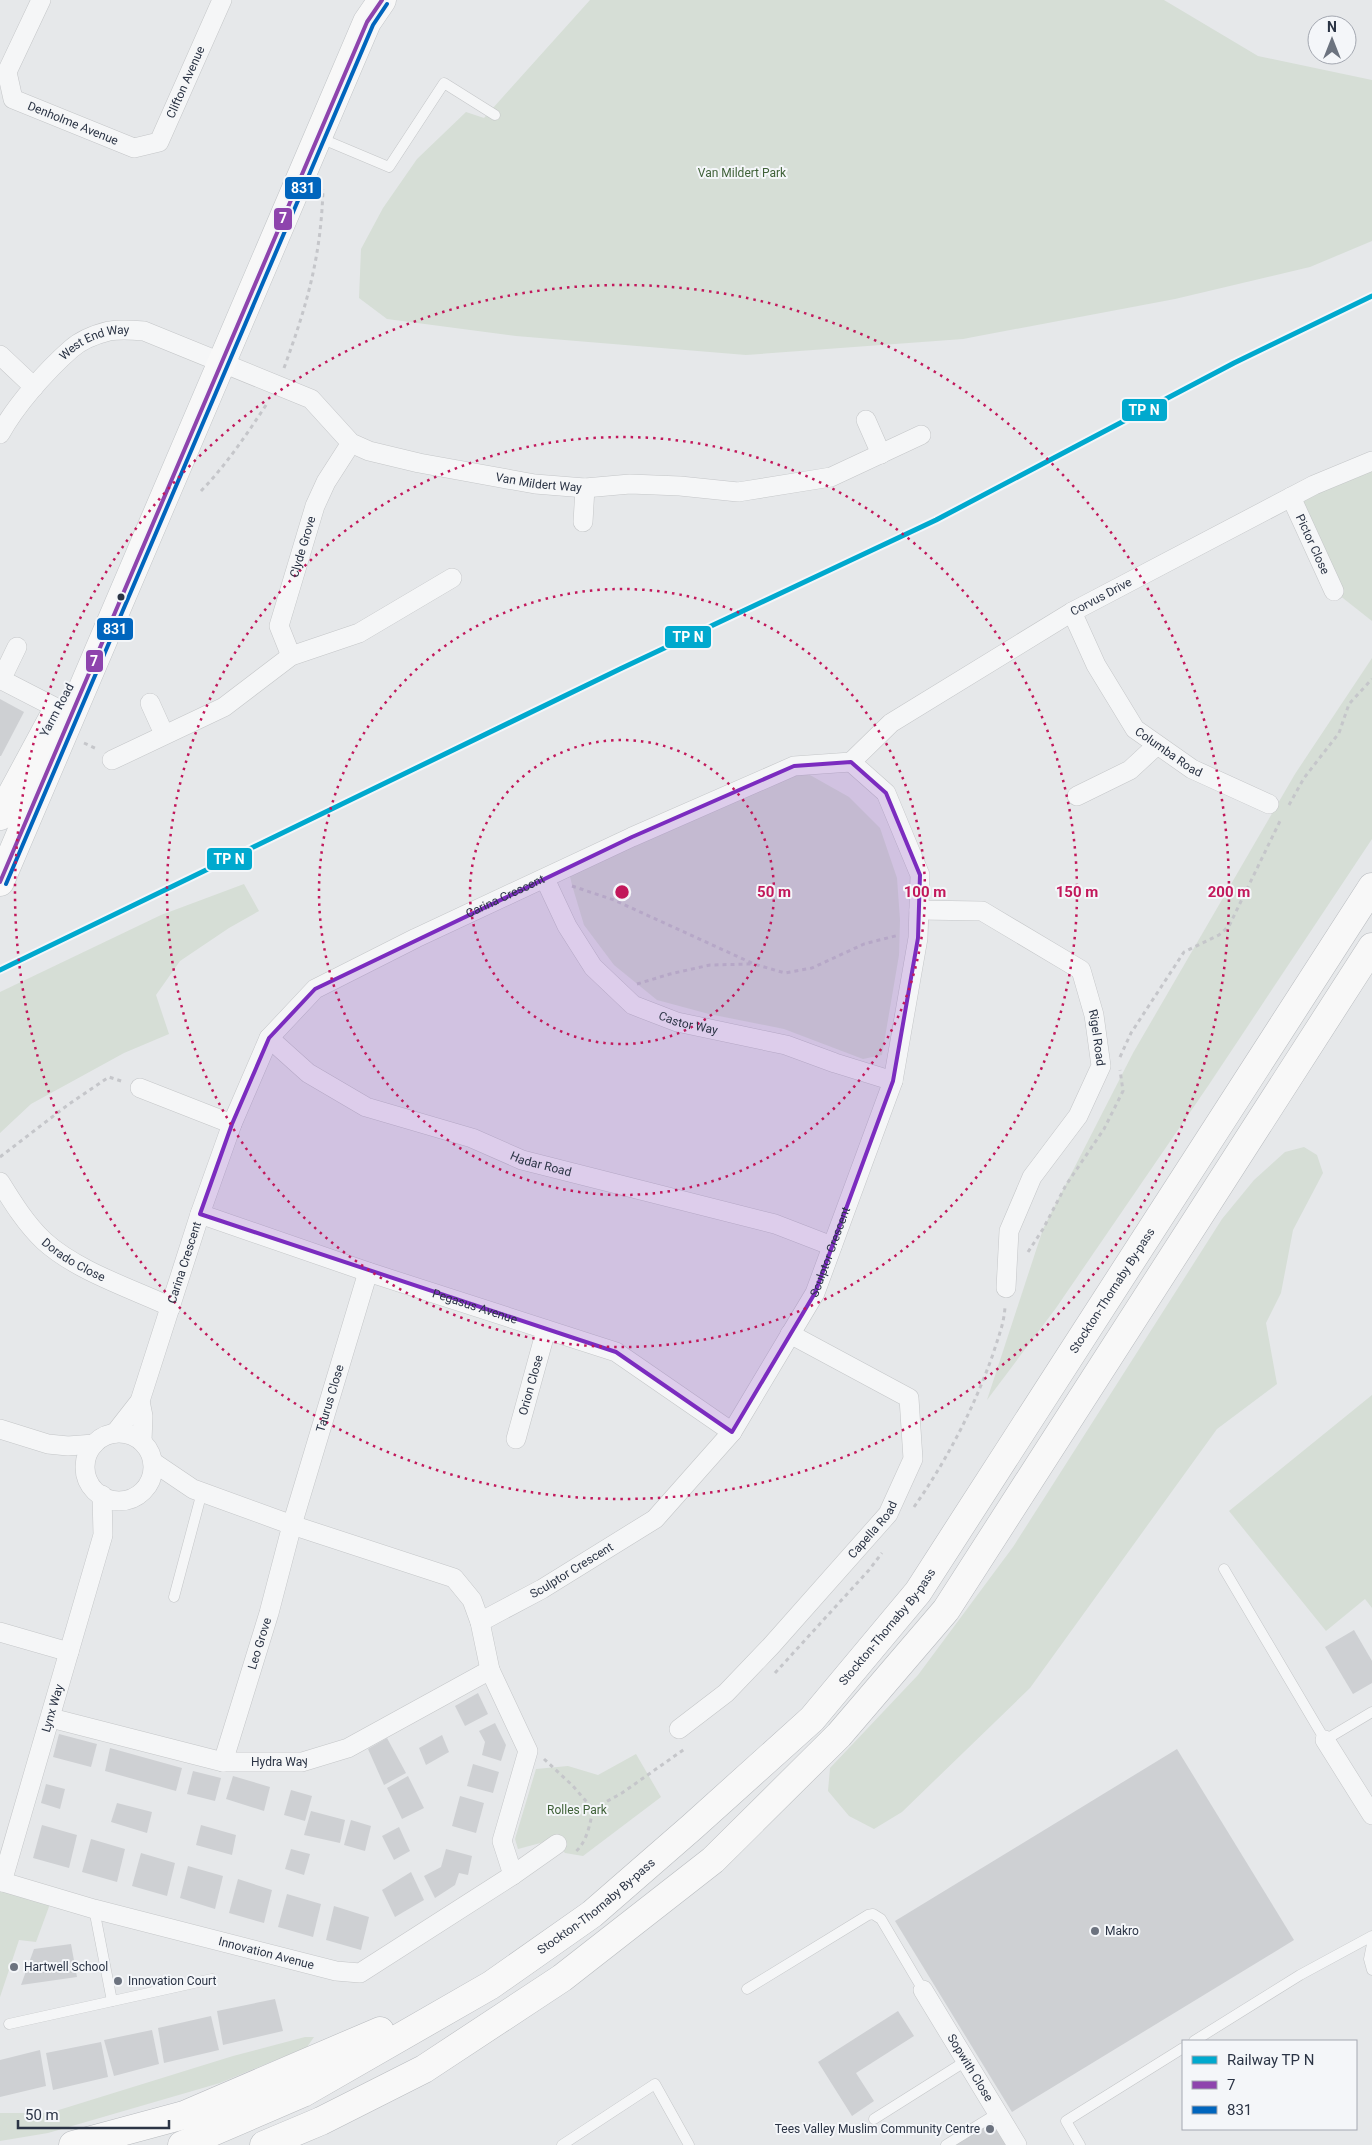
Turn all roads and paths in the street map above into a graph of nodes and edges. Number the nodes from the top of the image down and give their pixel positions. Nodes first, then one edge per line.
1 (41, 0) edge
2 (222, 0) edge
3 (382, 0) edge
4 (494, 115) dead end
5 (318, 137) junction
6 (134, 148) joint
7 (323, 183) dead end
8 (0, 355) edge
9 (222, 362) junction
10 (283, 371) dead end
11 (34, 387) junction
12 (272, 395) dead end
13 (866, 420) dead end
14 (0, 434) edge
15 (921, 435) dead end
16 (351, 443) junction
17 (881, 454) junction
18 (1372, 461) edge
19 (585, 488) junction
20 (201, 490) dead end
21 (1290, 497) junction
22 (583, 522) dead end
23 (452, 578) dead end
24 (1334, 592) dead end
25 (1072, 612) junction
26 (17, 646) dead end
27 (291, 656) junction
28 (1372, 679) edge
29 (0, 680) edge
30 (150, 703) dead end
31 (65, 712) junction
32 (164, 734) junction
33 (82, 742) dead end
34 (1157, 744) junction
35 (108, 756) joint
36 (850, 762) junction
37 (1077, 796) dead end
38 (1269, 804) dead end
39 (0, 816) edge
40 (545, 879) junction
41 (0, 881) edge
42 (1372, 887) edge
43 (919, 910) junction
44 (918, 938) junction
45 (1372, 947) edge
46 (754, 964) junction
47 (620, 993) junction
48 (269, 1038) junction
49 (1119, 1060) dead end
50 (1120, 1068) dead end
51 (893, 1081) junction
52 (140, 1088) joint
53 (232, 1124) junction
54 (0, 1158) edge
55 (0, 1182) edge
56 (200, 1214) junction
57 (832, 1246) junction
58 (1027, 1254) dead end
59 (368, 1272) junction
60 (1006, 1288) joint
61 (171, 1307) junction
62 (546, 1330) junction
63 (790, 1334) junction
64 (984, 1379) dead end
65 (140, 1401) junction
66 (0, 1429) edge
67 (732, 1432) junction
68 (115, 1433) junction
69 (516, 1439) dead end
70 (142, 1441) junction
71 (48, 1444) junction
72 (94, 1444) junction
73 (153, 1462) junction
74 (86, 1467) junction
75 (146, 1487) junction
76 (198, 1491) junction
77 (102, 1495) junction
78 (126, 1500) junction
79 (292, 1525) junction
80 (103, 1535) junction
81 (1224, 1569) dead end
82 (174, 1597) dead end
83 (480, 1622) junction
84 (0, 1632) edge
85 (70, 1652) junction
86 (490, 1670) junction
87 (1372, 1712) edge
88 (51, 1718) junction
89 (679, 1730) dead end
90 (1325, 1740) junction
91 (528, 1751) junction
92 (223, 1762) junction
93 (1372, 1816) edge
94 (557, 1844) joint
95 (513, 1875) junction
96 (1, 1882) edge
97 (94, 1909) junction
98 (1372, 1936) edge
99 (1372, 1944) edge
100 (1372, 1970) edge
101 (212, 1979) dead end
102 (491, 1984) junction
103 (747, 1989) dead end
104 (923, 1990) joint
105 (112, 2001) junction
106 (9, 2024) dead end
107 (1196, 2040) edge
108 (1182, 2049) edge
109 (966, 2061) junction
110 (424, 2069) junction
111 (998, 2113) junction
112 (874, 2119) dead end
113 (73, 2145) edge
114 (182, 2145) edge
115 (264, 2145) edge
116 (307, 2145) edge
117 (562, 2145) edge
118 (689, 2145) edge
119 (946, 2145) edge
120 (1017, 2145) edge
121 (1080, 2145) edge

1 - 6 street, Denholme Avenue
2 - 6 street, Clifton Avenue
3 - 5 main road, Yarm Road
4 - 5 lane
5 - 9 main road, Yarm Road
7 - 10 path
8 - 11 street
9 - 11 street, West End Way
9 - 16 street, Van Mildert Way
9 - 31 main road, Yarm Road
11 - 14 street, West End Way
12 - 20 path
13 - 17 street
15 - 17 street, Van Mildert Way
16 - 19 street, Van Mildert Way
16 - 27 street, Clyde Grove
17 - 19 street, Van Mildert Way
18 - 21 street, Corvus Drive
19 - 22 street
21 - 24 street, Pictor Close
21 - 25 street, Corvus Drive
23 - 27 street
25 - 34 street, Columba Road
25 - 36 street, Corvus Drive
26 - 29 street
27 - 32 street
28 - 49 path
29 - 31 street
30 - 32 street
31 - 39 main road, Yarm Road
31 - 41 main road, Yarm Road
32 - 35 street
33 - 35 path
34 - 37 street
34 - 38 street, Columba Road
36 - 40 street, Carina Crescent
36 - 43 street, Sculptor Crescent
40 - 46 path
40 - 47 street, Castor Way
40 - 48 street, Carina Crescent
42 - 102 main road, Stockton-Thornaby By-pass
43 - 44 street, Sculptor Crescent
43 - 60 street, Rigel Road
44 - 46 path
44 - 51 street, Sculptor Crescent
45 - 110 main road
46 - 47 path
47 - 51 street, Castor Way
48 - 53 street, Carina Crescent
48 - 57 street, Hadar Road
50 - 58 path
51 - 57 street, Sculptor Crescent
52 - 53 street
52 - 54 path
53 - 56 street, Carina Crescent
55 - 61 street, Dorado Close
56 - 59 street, Pegasus Avenue
56 - 61 street, Carina Crescent
57 - 63 street, Sculptor Crescent
59 - 62 street, Pegasus Avenue
59 - 79 street, Taurus Close
60 - 64 path
61 - 65 street, Carina Crescent
62 - 67 street, Pegasus Avenue
62 - 69 street, Orion Close
63 - 67 street, Sculptor Crescent
63 - 89 street, Capella Road
65 - 68 street, Carina Crescent
65 - 70 street, Carina Crescent
66 - 71 street
67 - 83 street, Sculptor Crescent
68 - 70 street
68 - 72 street
70 - 73 street
71 - 72 street
71 - 74 street
72 - 74 street
73 - 75 street
73 - 76 street
74 - 77 street
75 - 76 street
75 - 78 street
76 - 79 street
76 - 82 lane
77 - 78 street
77 - 80 street, Lynx Way
78 - 80 street, Lynx Way
79 - 83 street
79 - 92 street, Leo Grove
80 - 85 street, Lynx Way
81 - 90 lane
83 - 86 street
84 - 85 street
85 - 88 street, Lynx Way
86 - 91 street
86 - 92 street, Hydra Way
87 - 90 lane
88 - 92 street, Hydra Way
88 - 96 street, Lynx Way
90 - 93 street
91 - 94 path
91 - 95 street
94 - 95 street, Innovation Avenue
95 - 97 street, Innovation Avenue
96 - 97 street, Innovation Avenue
97 - 105 lane
98 - 107 lane
99 - 100 lane
101 - 105 lane
102 - 113 main road
102 - 114 main road, Stockton-Thornaby By-pass
103 - 104 lane
104 - 109 street, Sopwith Close
105 - 106 lane
108 - 121 lane
109 - 111 street, Sopwith Close
109 - 112 lane
110 - 115 main road
110 - 116 main road
111 - 119 lane
111 - 120 street, Sopwith Close
117 - 118 lane

